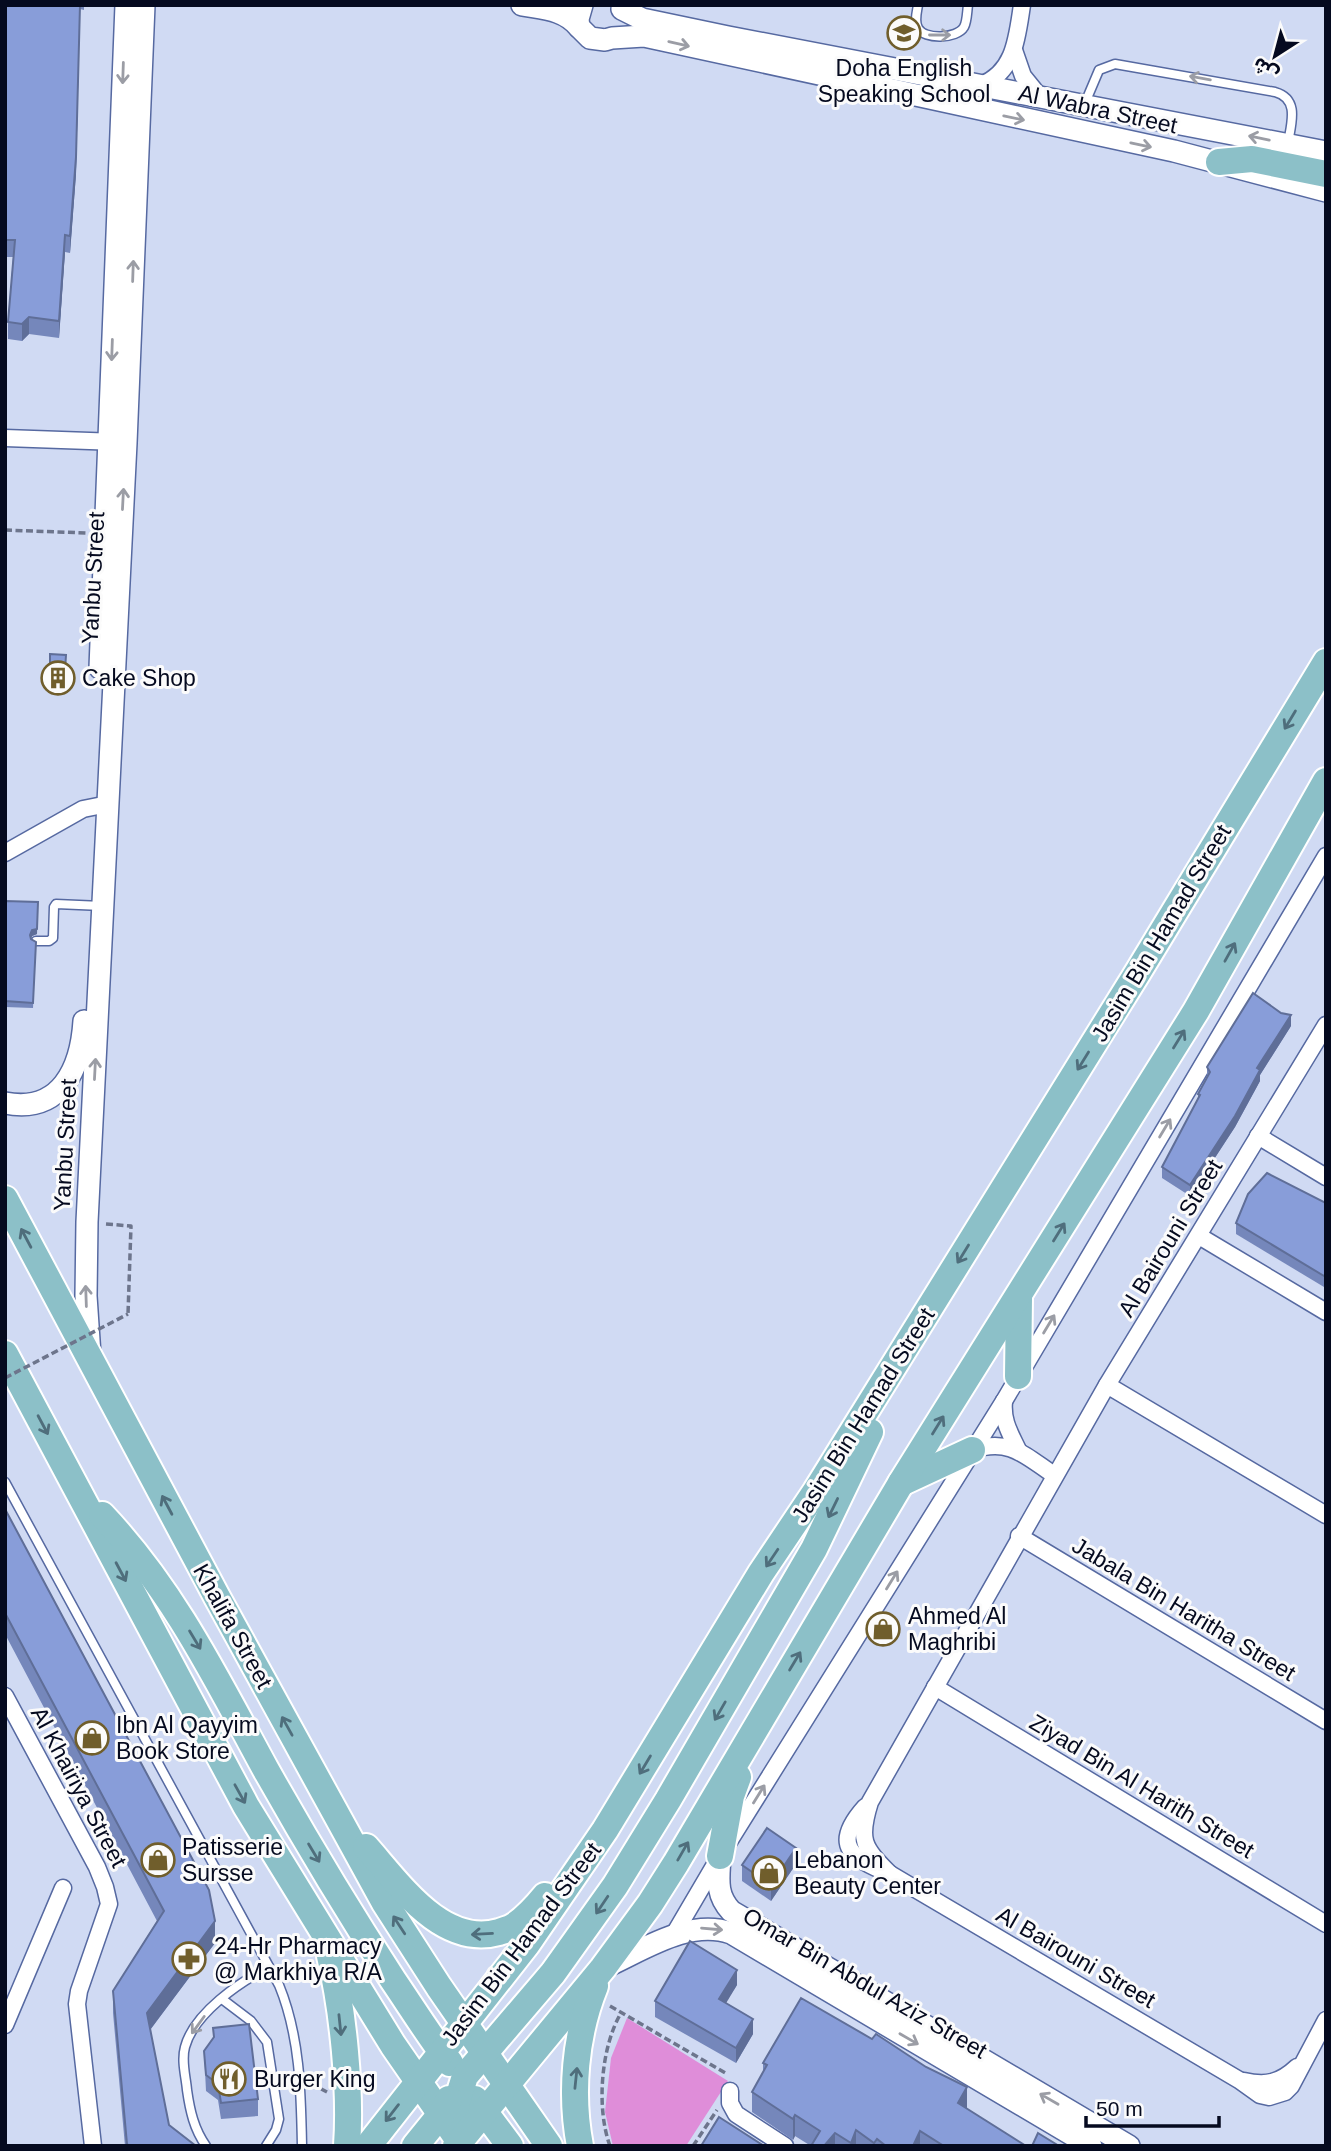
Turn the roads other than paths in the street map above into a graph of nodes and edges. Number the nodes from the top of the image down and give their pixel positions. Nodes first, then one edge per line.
1 (126, 5) edge
2 (144, 5) edge
3 (522, 5) edge
4 (918, 5) edge
5 (968, 5) edge
6 (1022, 5) edge
7 (620, 7) edge
8 (581, 12) edge
9 (612, 38) junction
10 (1014, 50) junction
11 (981, 85) junction
12 (1040, 97) junction
13 (1084, 106) junction
14 (1288, 144) junction
15 (1326, 152) edge
16 (1219, 163) junction
17 (1326, 174) edge
18 (1326, 191) edge
19 (5, 438) edge
20 (117, 442) junction
21 (1326, 662) edge
22 (106, 704) junction
23 (1326, 781) edge
24 (102, 805) junction
25 (5, 853) edge
26 (1326, 856) edge
27 (97, 905) junction
28 (36, 941) edge
29 (93, 980) junction
30 (1325, 1028) edge
31 (5, 1103) edge
32 (1258, 1136) junction
33 (1326, 1177) edge
34 (5, 1199) edge
35 (1199, 1236) junction
36 (939, 1293) junction
37 (1019, 1298) junction
38 (1326, 1312) edge
39 (91, 1364) junction
40 (7, 1365) edge
41 (1018, 1376) junction
42 (1107, 1385) junction
43 (1004, 1401) junction
44 (972, 1450) junction
45 (1018, 1450) junction
46 (1055, 1475) junction
47 (5, 1482) edge
48 (901, 1483) junction
49 (78, 1490) junction
50 (1326, 1515) edge
51 (1019, 1536) junction
52 (935, 1687) junction
53 (5, 1696) edge
54 (760, 1720) junction
55 (1326, 1721) edge
56 (332, 1807) junction
57 (605, 1830) junction
58 (720, 1856) junction
59 (63, 1888) dead end
60 (1326, 1924) edge
61 (324, 1934) junction
62 (673, 1936) junction
63 (269, 1967) junction
64 (603, 1968) junction
65 (222, 1999) junction
66 (1326, 2020) edge
67 (464, 2023) junction
68 (5, 2025) edge
69 (442, 2051) junction
70 (484, 2053) junction
71 (461, 2079) junction
72 (418, 2081) junction
73 (505, 2085) junction
74 (730, 2091) road end
75 (484, 2111) junction
76 (440, 2114) junction
77 (1096, 2140) edge
78 (460, 2144) edge
79 (93, 2146) edge
80 (206, 2146) edge
81 (266, 2146) edge
82 (302, 2146) edge
83 (346, 2146) edge
84 (368, 2146) edge
85 (415, 2146) edge
86 (509, 2146) edge
87 (549, 2146) edge
88 (580, 2146) edge
89 (785, 2146) edge
90 (1129, 2146) edge

1 -> 20 street, Yanbu Street
20 -> 2 street, Yanbu Street
3 - 8 street
4 -> 5 lane
6 - 10 street
7 - 9 street
7 - 11 street, Al Wabra Street
8 - 9 street, Al Wabra Street
9 -> 16 street, Al Wabra Street
10 - 11 street
10 - 12 street
11 - 12 street, Al Wabra Street
12 - 13 street, Al Wabra Street
14 -> 13 street, Al Wabra Street
14 -> 13 lane
14 - 15 street, Al Wabra Street
16 - 17 main road
16 - 18 street, Al Wabra Street
19 - 20 street
22 -> 20 street, Yanbu Street
20 - 22 street, Yanbu Street
21 -> 36 main road, Jasim Bin Hamad Street
22 - 24 street, Yanbu Street
37 -> 23 main road
24 - 25 street
24 - 27 street, Yanbu Street
41 -> 26 street
27 - 28 lane
27 - 29 street, Yanbu Street
29 - 31 street, Yanbu Street
39 -> 29 street, Yanbu Street
30 - 32 street, Al Bairouni Street
32 - 33 street
32 - 35 street, Al Bairouni Street
39 -> 34 main road, Khalifa Street
35 - 38 street
35 - 42 street, Al Bairouni Street
36 -> 57 main road, Jasim Bin Hamad Street
36 -> 70 main road
37 - 41 main road
48 -> 37 main road
56 -> 39 main road, Khalifa Street
40 -> 49 main road
41 - 43 street
42 - 46 street, Al Bairouni Street
42 - 50 street
43 - 44 street
43 - 45 street
44 - 45 street
44 - 48 main road
58 -> 44 street
45 - 46 street
46 - 51 street, Al Bairouni Street
47 - 63 lane
54 -> 48 main road
49 -> 61 main road
49 -> 69 main road
51 - 52 street, Al Bairouni Street
51 - 55 street, Jabala Bin Haritha Street
52 - 60 street, Ziyad Bin Al Harith Street
52 - 66 street, Al Bairouni Street
53 - 79 street, Al Khairiya Street
54 - 58 main road
64 -> 54 main road
57 -> 56 main road
67 -> 56 main road, Khalifa Street
57 - 67 main road, Jasim Bin Hamad Street
58 - 62 street
77 -> 58 street, Omar Bin Abdul Aziz Street
59 - 68 street
61 - 72 main road
61 -> 83 main road
62 - 64 street, Omar Bin Abdul Aziz Street
62 -> 77 street, Omar Bin Abdul Aziz Street
63 - 65 lane
63 - 82 lane
64 - 73 main road
88 -> 64 main road
65 -> 80 lane
65 - 81 lane
67 - 69 main road, Jasim Bin Hamad Street
67 - 70 main road, Khalifa Street
67 - 71 main road
69 - 71 main road
69 - 72 main road, Jasim Bin Hamad Street
70 - 71 main road
70 - 73 main road, Khalifa Street
71 - 72 main road
71 - 73 main road
71 - 75 main road
71 - 76 main road
71 - 78 main road
72 - 76 main road
72 -> 84 main road, Jasim Bin Hamad Street
73 - 75 main road
73 - 87 main road, Khalifa Street
74 - 89 street
75 - 78 main road
75 - 86 main road
76 - 78 main road
76 - 85 main road
77 - 90 street, Omar Bin Abdul Aziz Street

